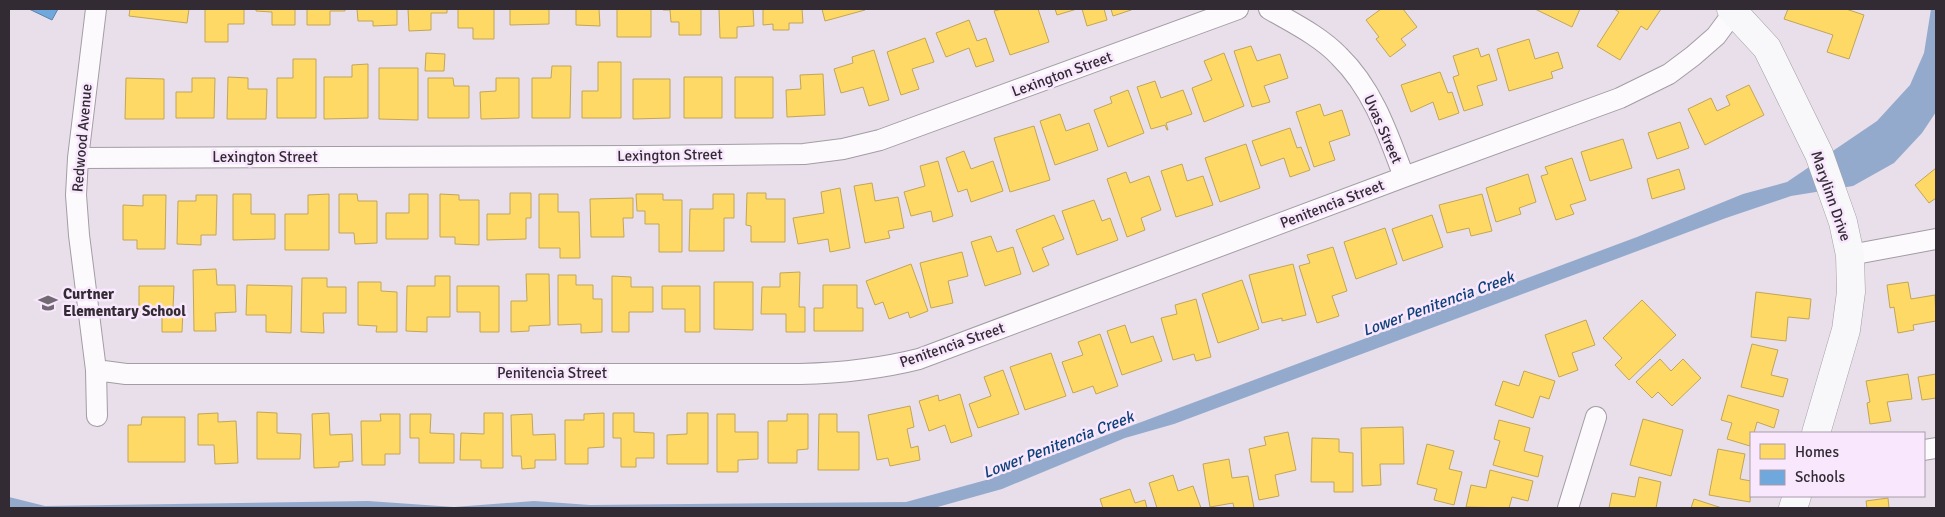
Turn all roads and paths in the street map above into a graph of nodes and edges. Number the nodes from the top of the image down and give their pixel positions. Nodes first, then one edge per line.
1 (96, 9) edge
2 (1238, 9) edge
3 (1269, 9) edge
4 (1734, 10) edge
5 (78, 158) junction
6 (1404, 177) junction
7 (1936, 239) edge
8 (1850, 255) junction
9 (96, 370) junction
10 (97, 416) dead end
11 (1596, 417) dead end
12 (1816, 432) edge
13 (1568, 508) edge

1 - 5 street, Redwood Avenue
2 - 5 street, Lexington Street
3 - 6 street, Uvas Street
4 - 6 street, Penitencia Street
4 - 8 street, Marylinn Drive
5 - 9 street, Redwood Avenue
6 - 9 street, Penitencia Street
7 - 8 street
8 - 12 street, Marylinn Drive
9 - 10 street, Redwood Avenue
11 - 13 street

